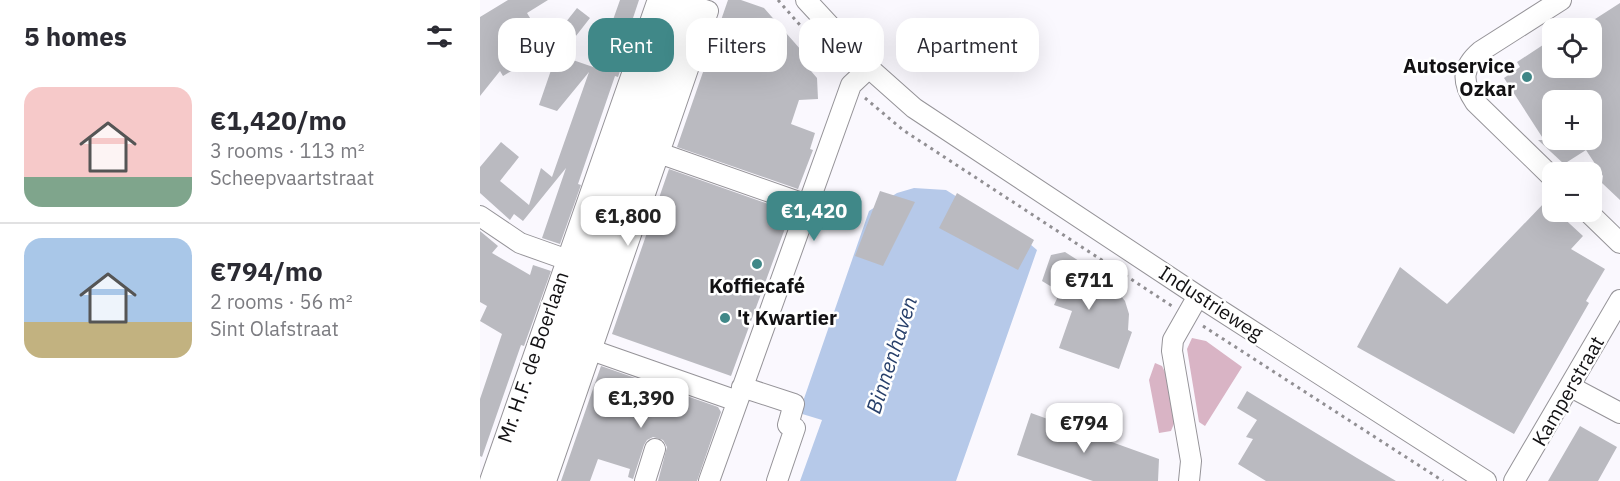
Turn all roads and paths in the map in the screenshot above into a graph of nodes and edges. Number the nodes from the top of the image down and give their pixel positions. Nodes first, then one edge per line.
1 (664, 0) edge
2 (806, 0) edge
3 (1561, 0) edge
4 (687, 2) edge
5 (823, 18) edge
6 (864, 72) edge
7 (874, 72) edge
8 (659, 153) junction
9 (1542, 167) edge
10 (807, 205) junction
11 (480, 216) edge
12 (1598, 222) edge
13 (1620, 243) edge
14 (575, 263) junction
15 (1198, 296) junction
16 (1620, 300) edge
17 (575, 344) junction
18 (1571, 387) junction
19 (739, 394) junction
20 (1620, 413) edge
21 (655, 449) dead end
22 (490, 481) edge
23 (508, 481) edge
24 (527, 481) edge
25 (546, 481) edge
26 (645, 481) edge
27 (709, 481) edge
28 (777, 481) edge
29 (1189, 481) edge
30 (1486, 481) edge
31 (1515, 481) edge

1 - 14 street, Mr. H.F. de Boerlaan
2 - 5 street, Industrieweg
3 - 9 street
4 - 8 street, Mr. H.F. de Boerlaan
4 - 14 street, Mr. H.F. de Boerlaan
4 - 17 street, Mr. H.F. de Boerlaan
6 - 10 street
7 - 15 street, Industrieweg
8 - 10 street
8 - 17 street, Mr. H.F. de Boerlaan
10 - 19 street
11 - 14 street
12 - 13 street
14 - 17 street, Mr. H.F. de Boerlaan
14 - 22 street, Mr. H.F. de Boerlaan
15 - 29 street
15 - 30 street, Industrieweg
16 - 18 street, Kamperstraat
17 - 19 street
17 - 23 street, Mr. H.F. de Boerlaan
17 - 24 street, Mr. H.F. de Boerlaan
17 - 25 street, Mr. H.F. de Boerlaan
18 - 20 street
18 - 31 street, Kamperstraat
19 - 27 street
19 - 28 street
21 - 26 street

